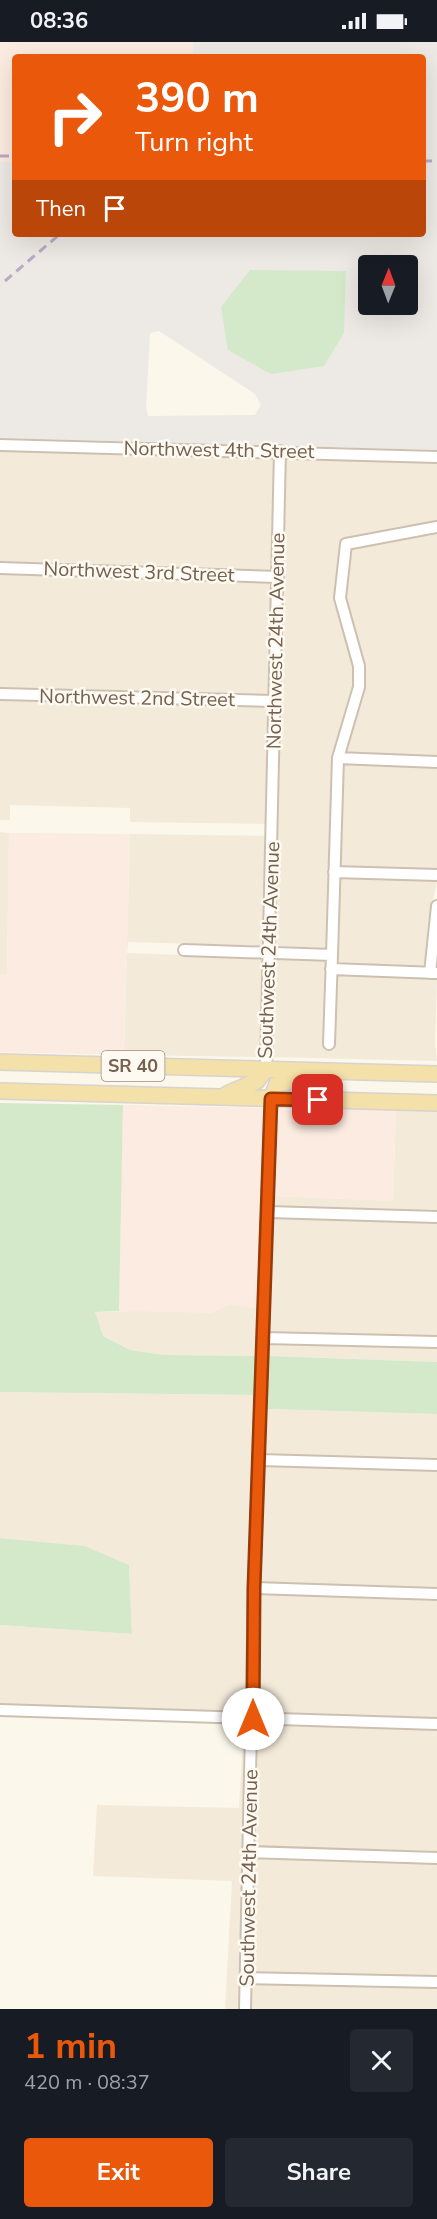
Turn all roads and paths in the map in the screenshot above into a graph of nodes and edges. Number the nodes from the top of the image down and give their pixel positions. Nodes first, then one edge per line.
1 (0, 445) edge
2 (280, 451) junction
3 (437, 457) edge
4 (437, 527) edge
5 (0, 568) edge
6 (278, 577) junction
7 (0, 694) edge
8 (274, 701) junction
9 (338, 758) junction
10 (437, 762) edge
11 (272, 830) joint
12 (334, 872) junction
13 (437, 875) edge
14 (437, 906) edge
15 (184, 950) dead end
16 (268, 952) junction
17 (332, 955) junction
18 (332, 969) junction
19 (433, 973) edge
20 (329, 1044) dead end
21 (0, 1062) edge
22 (266, 1069) junction
23 (323, 1071) junction
24 (437, 1074) edge
25 (0, 1091) edge
26 (222, 1096) junction
27 (271, 1099) junction
28 (437, 1103) edge
29 (268, 1212) junction
30 (437, 1217) edge
31 (264, 1338) junction
32 (437, 1342) edge
33 (259, 1460) junction
34 (437, 1465) edge
35 (254, 1588) junction
36 (437, 1594) edge
37 (0, 1710) edge
38 (253, 1719) junction
39 (437, 1724) edge
40 (250, 1852) junction
41 (437, 1858) edge
42 (247, 1978) junction
43 (437, 1982) edge
44 (245, 2009) edge

1 - 2 street, Northwest 4th Street
2 - 3 street, Northwest 4th Street
2 - 6 street, Northwest 24th Avenue
4 - 9 street
5 - 6 street, Northwest 3rd Street
6 - 8 street, Northwest 24th Avenue
7 - 8 street, Northwest 2nd Street
8 - 11 street, Northwest 24th Avenue
9 - 10 street
9 - 12 street
11 - 16 street, Southwest 24th Avenue
12 - 13 street
12 - 17 street
14 - 19 street
15 - 16 street
16 - 17 street
16 - 22 street, Southwest 24th Avenue
17 - 18 street
18 - 19 street
18 - 20 street
21 - 22 main road, SR 40
22 - 23 main road, SR 40
22 - 26 main road
23 - 24 main road, SR 40
23 - 27 main road
25 - 26 main road, SR 40
26 - 27 main road, SR 40
27 - 28 main road, SR 40
27 - 29 street, Southwest 24th Avenue
29 - 30 street
29 - 31 street, Southwest 24th Avenue
31 - 32 street
31 - 33 street, Southwest 24th Avenue
33 - 34 street
33 - 35 street, Southwest 24th Avenue
35 - 36 street
35 - 38 street, Southwest 24th Avenue
37 - 38 street
38 - 39 street
38 - 40 street, Southwest 24th Avenue
40 - 41 street
40 - 42 street, Southwest 24th Avenue
42 - 43 street
42 - 44 street, Southwest 24th Avenue

